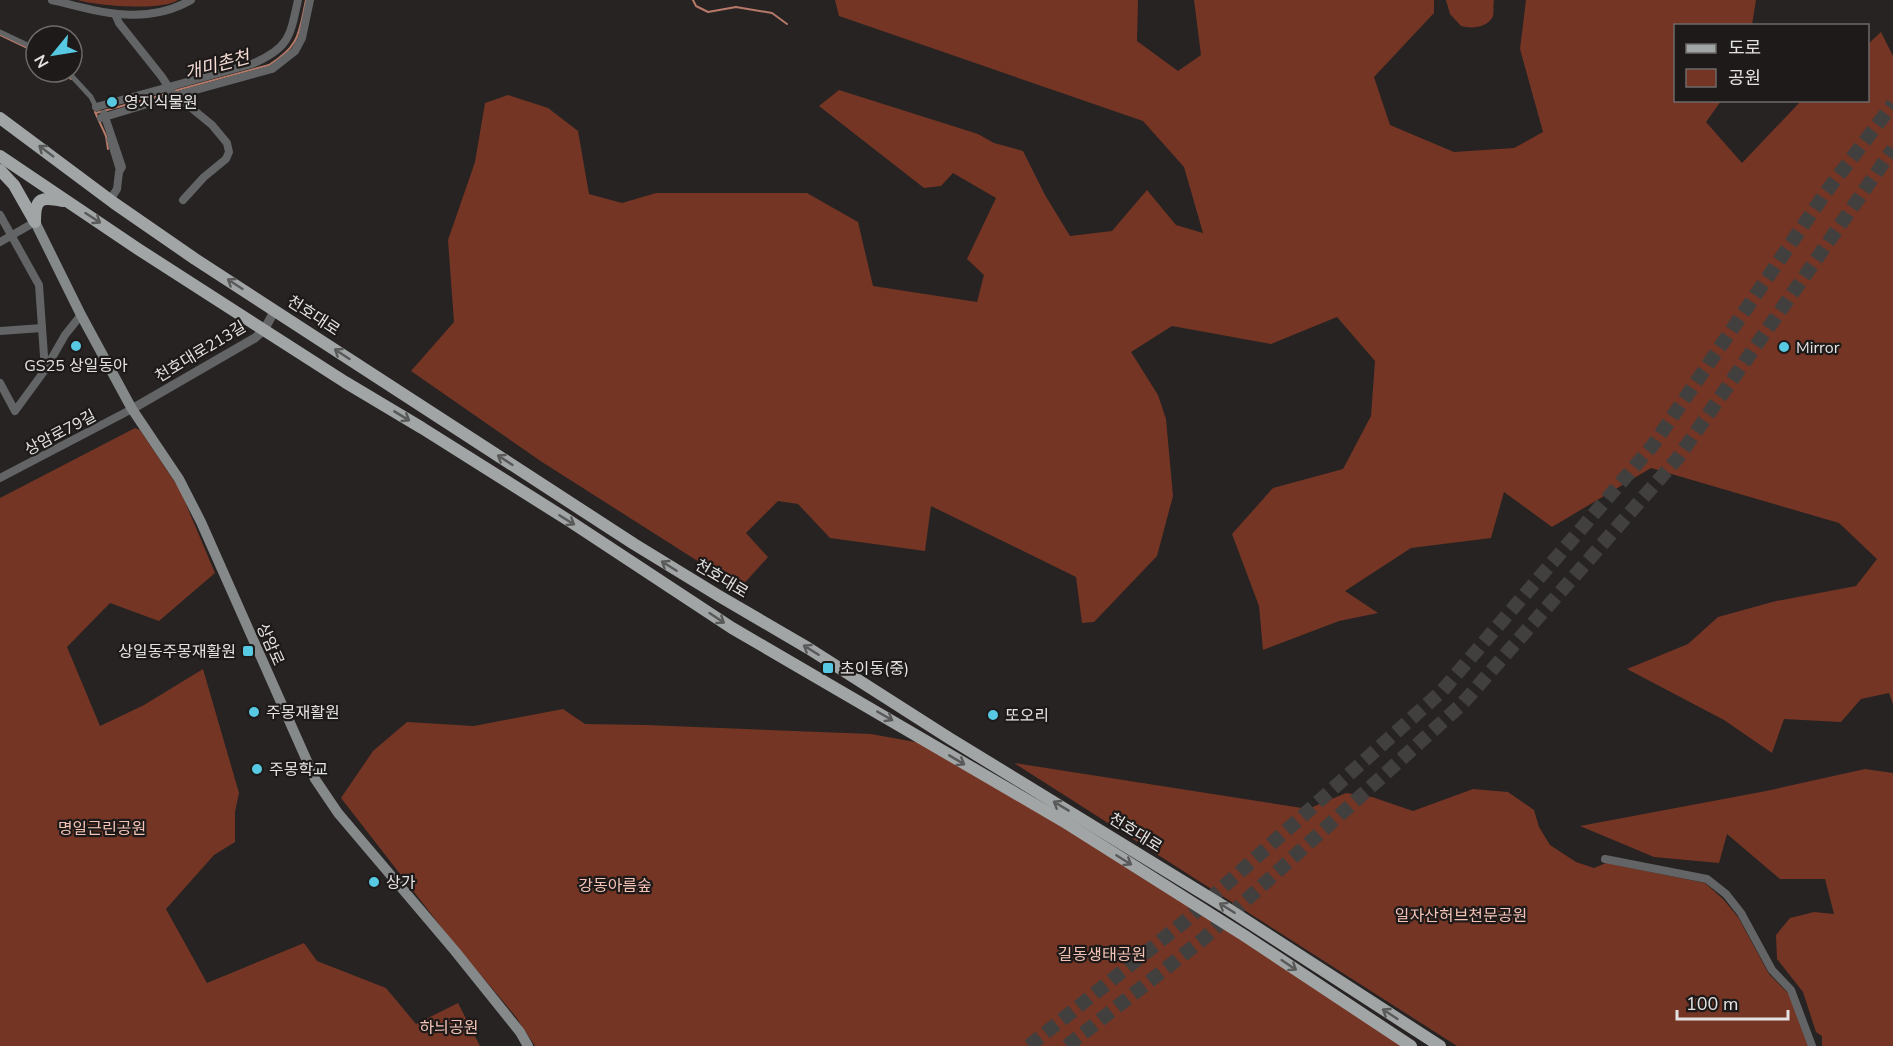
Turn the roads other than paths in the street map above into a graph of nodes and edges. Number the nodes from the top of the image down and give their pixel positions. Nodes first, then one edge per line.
1 (52, 0) edge
2 (191, 0) edge
3 (298, 0) edge
4 (310, 0) edge
5 (115, 14) junction
6 (0, 32) edge
7 (24, 43) edge
8 (79, 84) edge
9 (167, 88) junction
10 (174, 96) junction
11 (101, 112) junction
12 (0, 118) edge
13 (0, 156) edge
14 (0, 170) edge
15 (110, 200) junction
16 (183, 200) dead end
17 (69, 202) junction
18 (0, 215) edge
19 (35, 222) junction
20 (11, 235) junction
21 (0, 242) edge
22 (276, 310) junction
23 (81, 315) junction
24 (42, 328) junction
25 (264, 330) junction
26 (0, 331) edge
27 (45, 370) junction
28 (0, 383) edge
29 (132, 409) junction
30 (0, 478) edge
31 (1605, 859) dead end
32 (528, 1046) edge
33 (1411, 1046) edge
34 (1440, 1046) edge
35 (1812, 1046) edge

1 - 5 street
2 - 5 street
3 - 9 street
4 - 10 street
5 - 9 street
6 - 7 street
8 - 11 street
9 - 10 street
9 - 11 street
10 - 11 street
10 - 16 street
11 - 15 street
15 -> 12 main road, 천호대로
13 - 17 main road, 천호대로
14 - 19 main road
22 -> 15 main road, 천호대로
17 - 19 main road
17 -> 25 main road, 천호대로
18 - 20 street
19 - 20 street
19 - 23 main road, 상암로
20 - 21 street
20 - 24 street
22 - 25 street, 천호대로213길
34 -> 22 main road, 천호대로
23 - 27 street
23 - 29 main road, 상암로
24 - 26 street
24 - 27 street
25 - 29 street, 천호대로213길
25 -> 33 main road, 천호대로
27 - 28 street
29 - 30 street, 상암로79길
29 - 32 main road, 상암로
31 - 35 street

